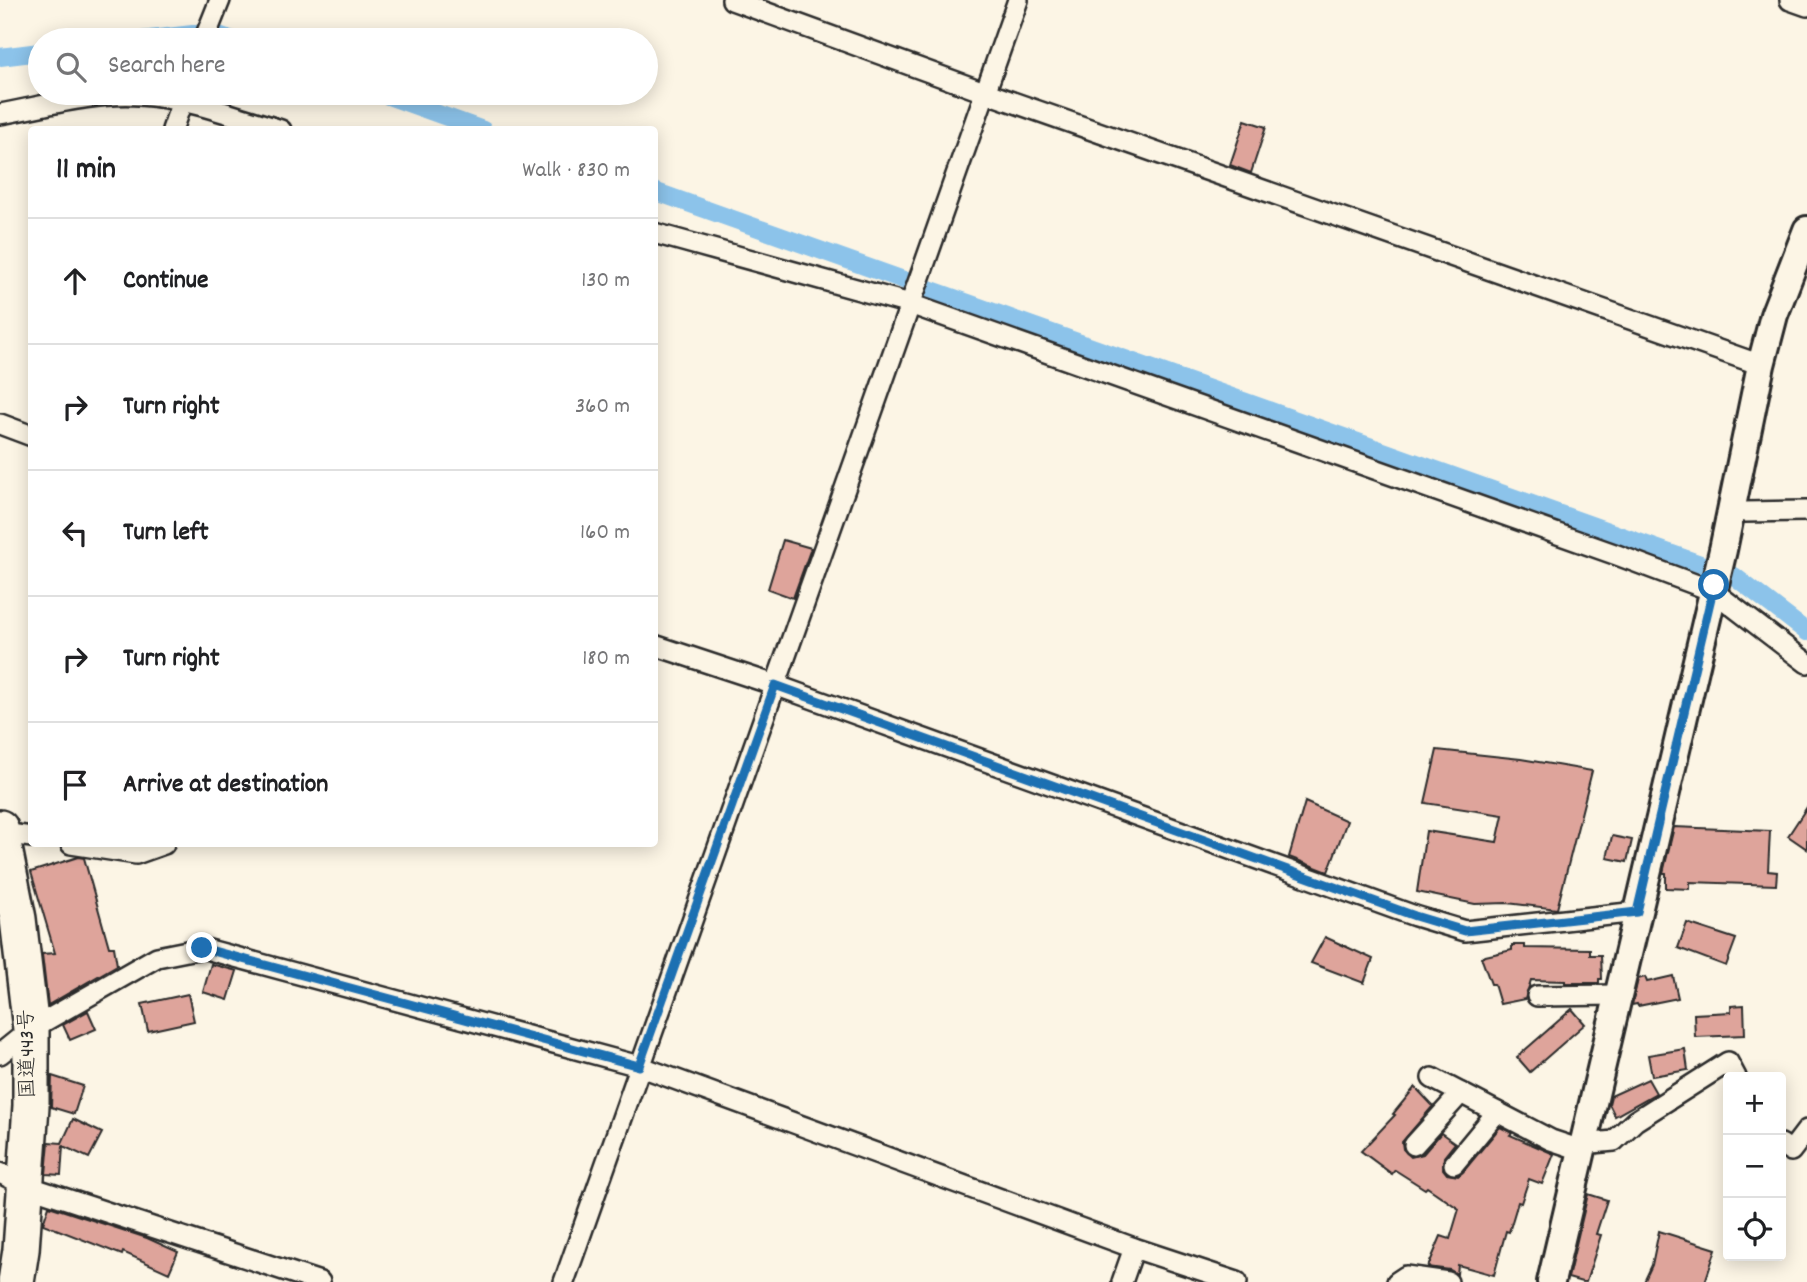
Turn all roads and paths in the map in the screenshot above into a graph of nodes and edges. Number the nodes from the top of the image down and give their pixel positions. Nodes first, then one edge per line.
1 (220, 0) edge
2 (732, 0) edge
3 (1018, 0) edge
4 (1790, 0) edge
5 (1807, 6) edge
6 (208, 28) edge
7 (984, 92) junction
8 (52, 105) edge
9 (180, 105) edge
10 (207, 105) edge
11 (0, 114) edge
12 (173, 126) edge
13 (269, 126) edge
14 (1807, 230) edge
15 (658, 234) edge
16 (910, 304) junction
17 (1761, 365) junction
18 (0, 424) edge
19 (28, 434) edge
20 (1732, 508) junction
21 (1807, 511) edge
22 (1714, 588) junction
23 (658, 646) edge
24 (1807, 663) edge
25 (775, 685) junction
26 (0, 831) edge
27 (28, 836) edge
28 (93, 847) edge
29 (155, 847) edge
30 (1637, 912) junction
31 (1617, 995) junction
32 (1537, 996) dead end
33 (31, 1029) junction
34 (0, 1055) edge
35 (639, 1066) junction
36 (1733, 1072) edge
37 (1432, 1078) dead end
38 (1461, 1093) junction
39 (1497, 1112) junction
40 (1807, 1130) edge
41 (1414, 1145) dead end
42 (1582, 1147) junction
43 (1786, 1148) edge
44 (1454, 1164) dead end
45 (12, 1179) edge
46 (1134, 1248) junction
47 (16, 1282) edge
48 (320, 1282) edge
49 (564, 1282) edge
50 (1122, 1282) edge
51 (1237, 1282) edge
52 (1397, 1282) edge
53 (1448, 1282) edge
54 (1552, 1282) edge

1 - 6 street
2 - 7 street
3 - 7 street
4 - 5 street
7 - 16 street
7 - 17 street
8 - 11 street
9 - 12 street
10 - 13 street
14 - 17 street
15 - 16 street
16 - 22 street
16 - 25 street
17 - 20 street
18 - 19 street
20 - 21 street
20 - 22 street
22 - 24 street
22 - 30 street
23 - 25 street
25 - 30 street
25 - 35 street
26 - 27 street
26 - 33 highway, 国道443号
28 - 29 street
30 - 31 street
31 - 32 street
31 - 42 street
33 - 34 street
33 - 35 street
33 - 45 highway, 国道443号
35 - 46 street
35 - 49 street
36 - 42 street
37 - 38 street
38 - 39 street
38 - 41 street
39 - 42 street
39 - 44 street
40 - 43 street
42 - 54 street
45 - 47 highway, 国道443号
45 - 48 street
46 - 50 street
46 - 51 street
52 - 53 street

